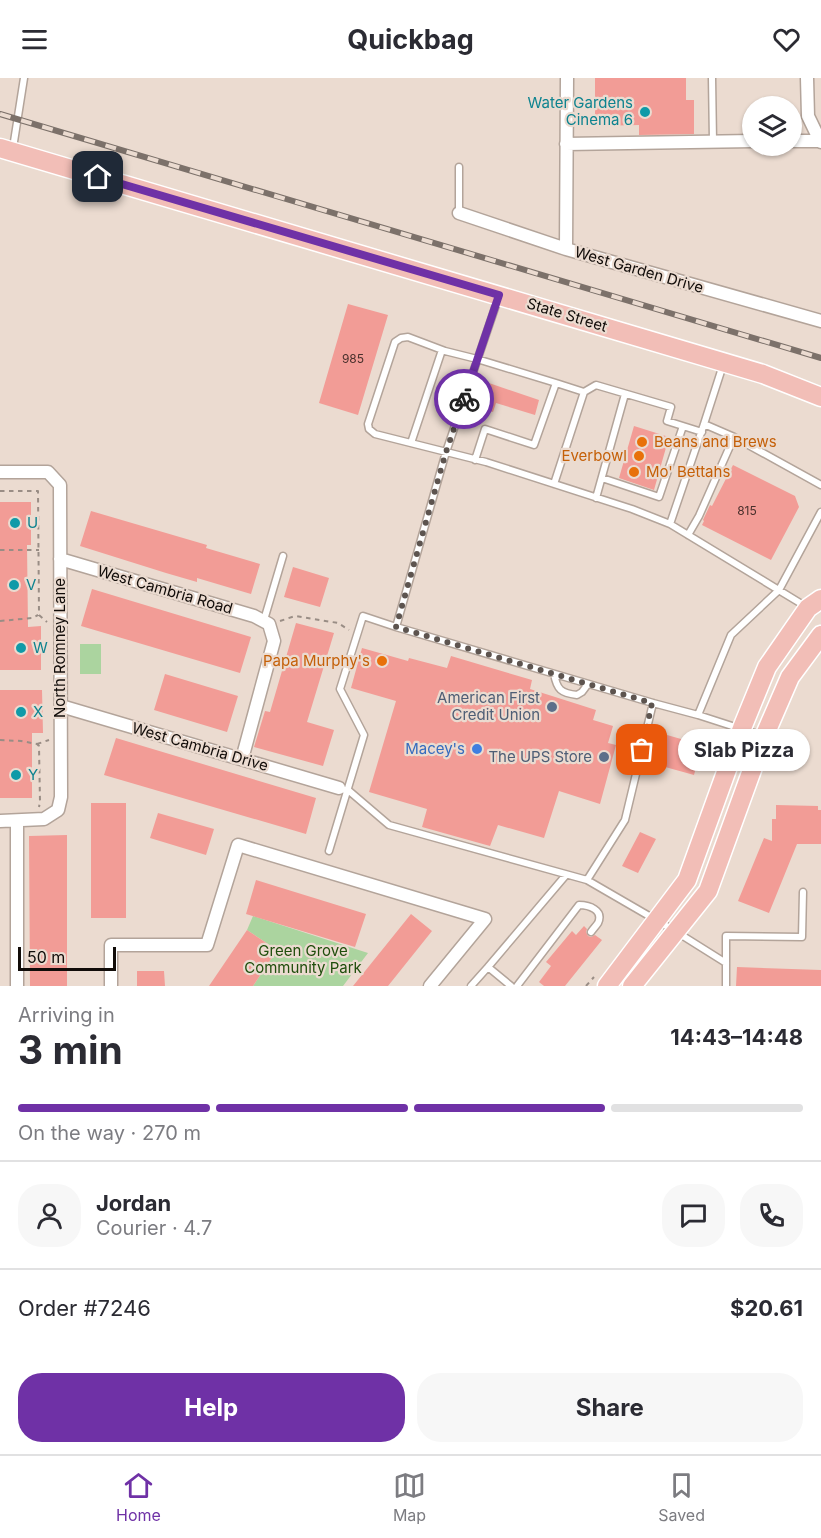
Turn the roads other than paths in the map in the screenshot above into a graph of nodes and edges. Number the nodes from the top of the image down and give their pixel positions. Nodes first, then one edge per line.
1 (24, 78) edge
2 (567, 78) edge
3 (712, 78) edge
4 (807, 78) edge
5 (742, 141) edge
6 (802, 141) edge
7 (820, 141) edge
8 (713, 142) junction
9 (566, 144) junction
10 (6, 150) edge
11 (459, 167) dead end
12 (459, 213) joint
13 (566, 249) junction
14 (499, 295) junction
15 (821, 321) edge
16 (442, 350) junction
17 (477, 359) junction
18 (724, 362) junction
19 (556, 383) junction
20 (584, 392) junction
21 (625, 393) junction
22 (821, 398) edge
23 (683, 426) junction
24 (703, 428) junction
25 (734, 437) junction
26 (411, 443) junction
27 (446, 452) junction
28 (476, 460) junction
29 (0, 472) edge
30 (602, 478) junction
31 (554, 484) junction
32 (821, 486) edge
33 (596, 498) junction
34 (821, 513) edge
35 (670, 524) junction
36 (688, 535) junction
37 (283, 556) dead end
38 (60, 559) junction
39 (779, 590) junction
40 (814, 603) edge
41 (266, 622) junction
42 (396, 627) junction
43 (821, 635) edge
44 (554, 674) junction
45 (588, 684) junction
46 (652, 703) junction
47 (61, 706) junction
48 (698, 715) junction
49 (742, 728) junction
50 (764, 737) junction
51 (242, 759) junction
52 (343, 789) junction
53 (0, 821) edge
54 (17, 821) junction
55 (328, 851) dead end
56 (566, 875) junction
57 (587, 880) junction
58 (804, 892) dead end
59 (657, 921) junction
60 (591, 932) dead end
61 (675, 932) junction
62 (726, 963) junction
63 (488, 967) junction
64 (507, 985) edge
65 (17, 986) edge
66 (111, 986) edge
67 (430, 986) edge
68 (471, 986) edge
69 (517, 986) edge
70 (607, 986) edge
71 (632, 986) edge
72 (726, 986) edge

1 - 10 lane
2 - 9 street
3 - 8 lane
4 - 7 street
5 - 8 street
6 - 7 street
8 - 9 street
9 - 13 street
10 - 14 main road, State Street
11 - 12 lane
12 - 13 street, West Garden Drive
13 - 15 street, West Garden Drive
14 - 17 lane
14 - 18 main road, State Street
16 - 17 lane
16 - 26 lane
16 - 26 lane
17 - 19 lane
17 - 27 lane
18 - 22 main road, State Street
18 - 24 lane
19 - 20 lane
19 - 28 lane
20 - 21 lane
20 - 31 lane
21 - 23 lane
21 - 30 lane
23 - 24 lane
23 - 30 lane
24 - 25 lane
24 - 35 lane
25 - 32 lane
25 - 36 lane
26 - 27 lane
27 - 28 lane
27 - 42 lane
28 - 31 lane
29 - 38 street, North Romney Lane
30 - 33 lane
31 - 33 lane
33 - 35 lane
34 - 39 lane
35 - 36 lane
36 - 39 lane
37 - 41 lane
38 - 41 street, West Cambria Road
38 - 47 street, North Romney Lane
39 - 40 lane
39 - 48 lane
40 - 49 main road
41 - 51 street
42 - 44 lane
42 - 52 lane
43 - 50 main road
44 - 45 lane
44 - 45 lane
45 - 46 lane
46 - 48 lane
46 - 57 lane
47 - 51 street, West Cambria Drive
47 - 54 street, North Romney Lane
48 - 49 lane
49 - 50 lane
49 - 59 main road
50 - 61 main road
51 - 52 street, West Cambria Drive
52 - 55 lane
52 - 56 lane
53 - 54 street
54 - 65 street
56 - 57 lane
56 - 63 lane
57 - 59 lane
58 - 62 lane
59 - 61 lane
59 - 70 main road
60 - 69 lane
61 - 62 lane
61 - 71 main road
62 - 72 lane
63 - 64 lane
63 - 68 lane
66 - 67 street

